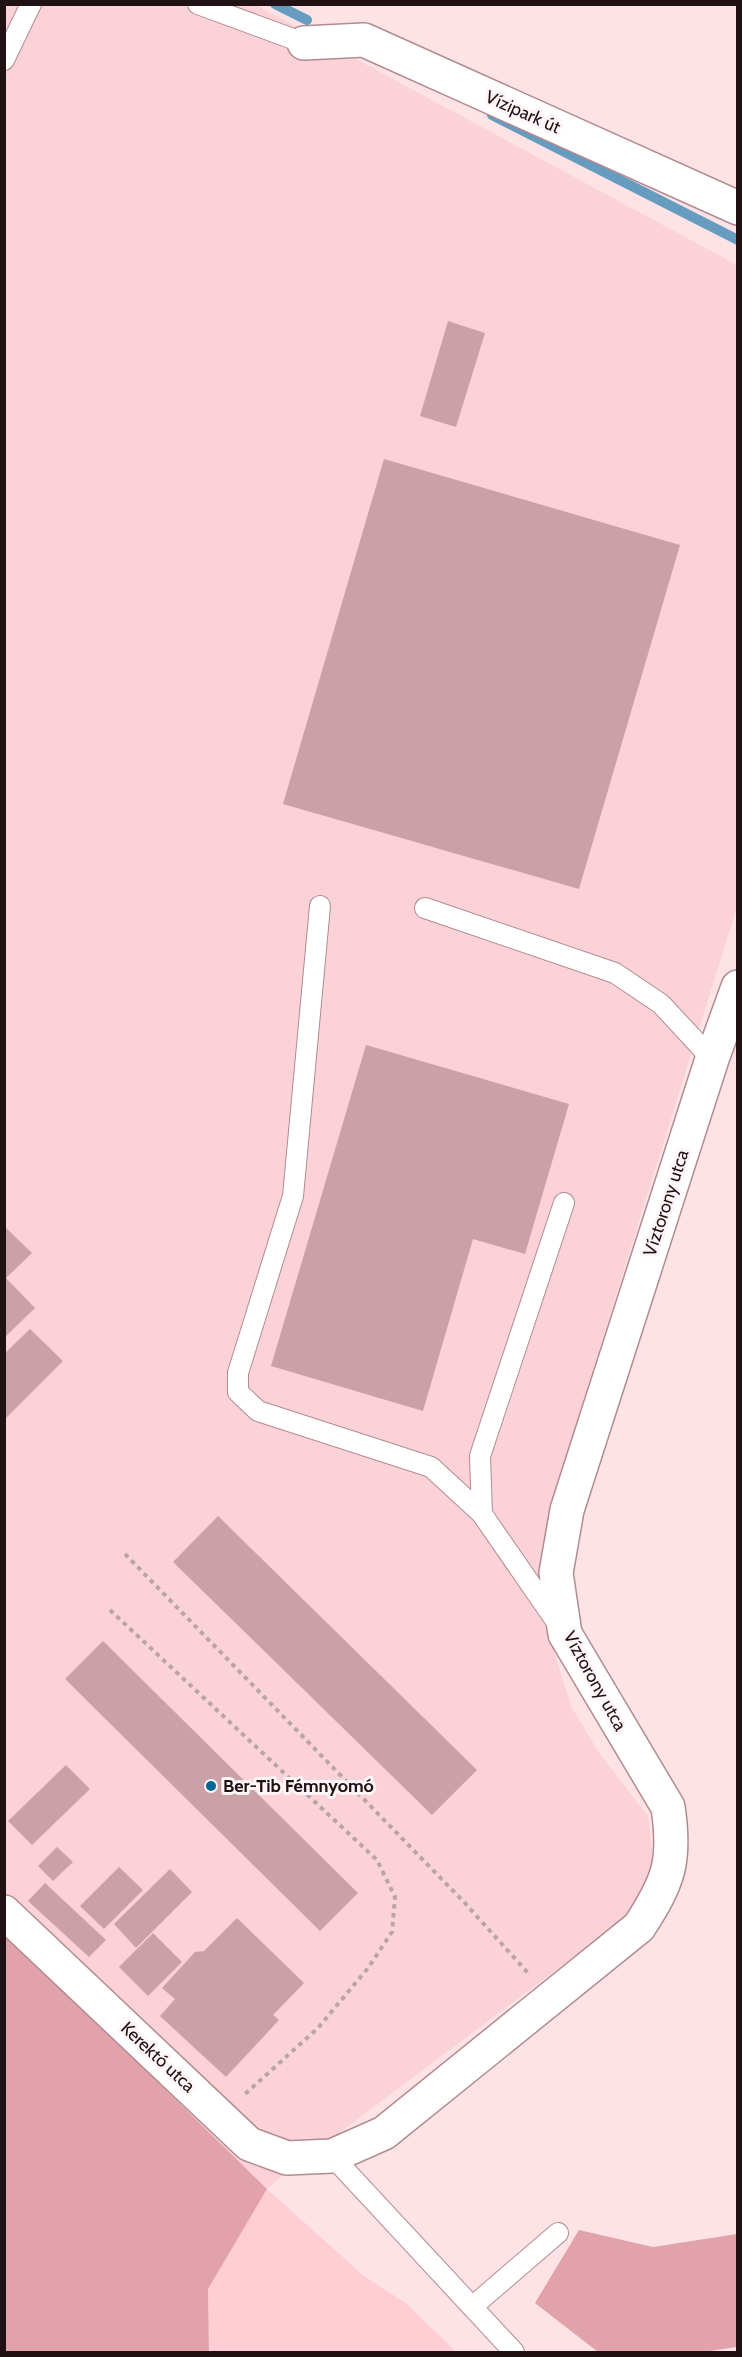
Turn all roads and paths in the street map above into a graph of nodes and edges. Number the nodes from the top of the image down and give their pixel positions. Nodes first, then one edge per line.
1 (31, 4) edge
2 (198, 4) edge
3 (304, 43) joint
4 (4, 60) edge
5 (738, 208) edge
6 (320, 906) dead end
7 (425, 908) dead end
8 (738, 987) edge
9 (712, 1059) junction
10 (564, 1203) dead end
11 (482, 1514) junction
12 (124, 1554) dead end
13 (110, 1610) dead end
14 (565, 1634) junction
15 (4, 1912) edge
16 (551, 1998) junction
17 (221, 2116) junction
18 (332, 2156) junction
19 (558, 2233) dead end
20 (472, 2307) junction
21 (514, 2352) edge

1 - 4 lane
2 - 3 lane
3 - 5 street, Vízipark út
6 - 11 lane
7 - 9 lane
8 - 9 street, Víztorony utca
9 - 14 street, Víztorony utca
10 - 11 lane
11 - 14 lane
12 - 16 path
13 - 17 path
14 - 16 street, Víztorony utca
15 - 17 street, Kerektó utca
16 - 18 street, Víztorony utca
17 - 18 street, Kerektó utca
18 - 20 lane
19 - 20 lane
20 - 21 lane

